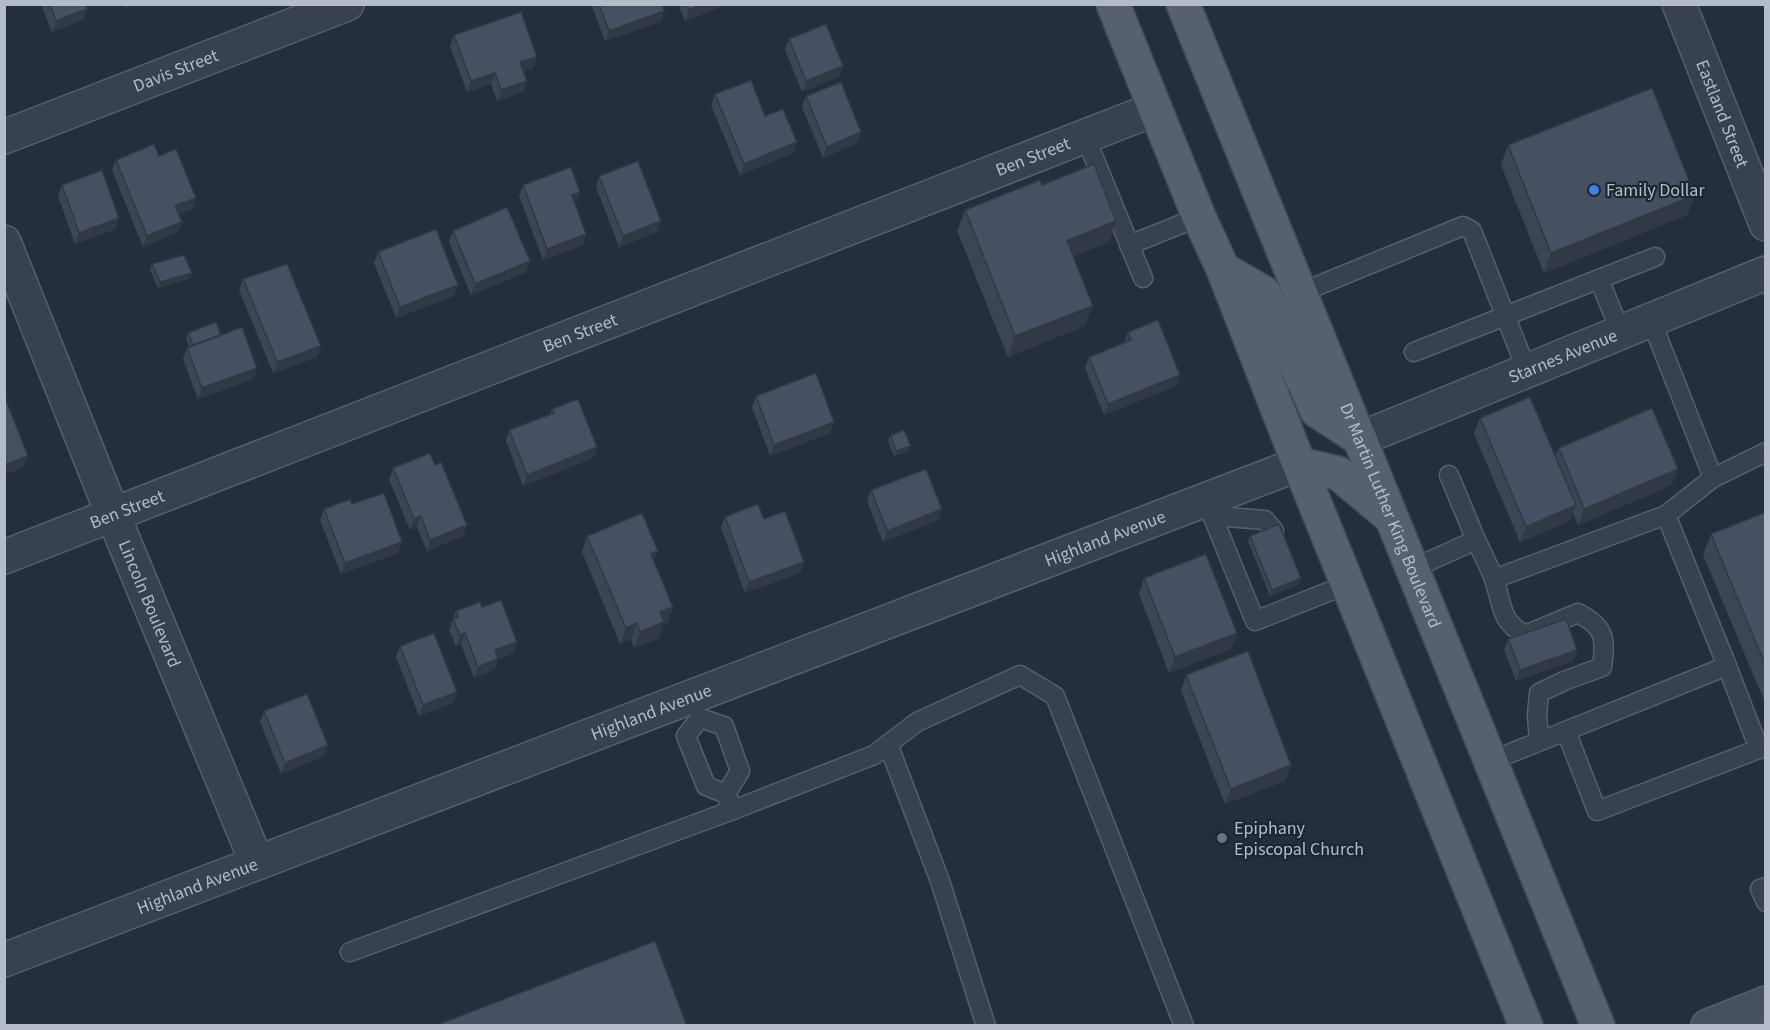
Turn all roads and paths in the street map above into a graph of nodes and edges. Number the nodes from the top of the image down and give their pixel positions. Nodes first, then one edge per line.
1 (347, 4) edge
2 (1113, 4) edge
3 (1679, 4) edge
4 (1187, 6) edge
5 (1155, 109) junction
6 (1085, 136) junction
7 (4, 137) edge
8 (1199, 217) junction
9 (1766, 224) edge
10 (4, 242) edge
11 (1129, 244) junction
12 (1655, 257) dead end
13 (1222, 269) junction
14 (1766, 273) edge
15 (1143, 278) dead end
16 (1599, 279) junction
17 (1300, 293) junction
18 (1506, 316) junction
19 (1651, 320) junction
20 (1621, 333) junction
21 (1414, 352) dead end
22 (1527, 371) junction
23 (1360, 439) junction
24 (1766, 452) edge
25 (1299, 464) junction
26 (1449, 475) dead end
27 (1713, 478) junction
28 (1209, 508) junction
29 (113, 515) junction
30 (1666, 515) junction
31 (1391, 517) junction
32 (1274, 531) edge
33 (1476, 540) junction
34 (4, 557) edge
35 (1412, 569) junction
36 (1494, 579) junction
37 (1348, 584) junction
38 (1296, 585) edge
39 (1304, 603) junction
40 (1727, 666) junction
41 (696, 707) junction
42 (1566, 730) junction
43 (1539, 741) junction
44 (888, 744) junction
45 (1491, 761) junction
46 (730, 802) junction
47 (257, 863) junction
48 (1766, 887) edge
49 (1766, 902) edge
50 (350, 952) dead end
51 (4, 960) edge
52 (1766, 1003) edge
53 (986, 1026) edge
54 (1184, 1026) edge
55 (1526, 1026) edge
56 (1598, 1026) edge
57 (1708, 1026) edge

1 - 7 street, Davis Street
2 - 5 main road
3 - 9 street, Eastland Street
4 - 17 main road, Dr Martin Luther King Boulevard
5 - 6 street, Ben Street
5 - 8 main road
6 - 11 lane
6 - 29 street, Ben Street
8 - 11 lane
8 - 13 main road
10 - 29 street, Lincoln Boulevard
11 - 15 lane
12 - 16 lane
13 - 23 main road
13 - 25 main road
14 - 19 street, Starnes Avenue
16 - 18 lane
16 - 20 lane
17 - 18 lane
17 - 23 main road, Dr Martin Luther King Boulevard
18 - 21 lane
18 - 22 lane
19 - 20 street, Starnes Avenue
19 - 27 lane
20 - 22 street, Starnes Avenue
22 - 23 street, Starnes Avenue
23 - 31 main road, Dr Martin Luther King Boulevard
24 - 27 lane
25 - 28 street, Highland Avenue
25 - 31 main road
25 - 37 main road
26 - 33 lane
27 - 30 lane
28 - 32 lane
28 - 39 lane
28 - 41 street, Highland Avenue
29 - 34 street, Ben Street
29 - 47 street, Lincoln Boulevard
30 - 36 lane
30 - 40 lane
31 - 35 main road, Dr Martin Luther King Boulevard
33 - 35 lane
33 - 36 lane
35 - 45 main road, Dr Martin Luther King Boulevard
36 - 43 lane
37 - 39 lane
37 - 55 main road
38 - 39 lane
40 - 42 lane
40 - 42 lane
41 - 46 lane
41 - 46 lane
41 - 47 street, Highland Avenue
42 - 43 lane
43 - 45 lane
44 - 46 lane
44 - 53 lane
44 - 54 lane
45 - 56 main road, Dr Martin Luther King Boulevard
46 - 50 lane
47 - 51 street, Highland Avenue
48 - 49 lane
52 - 57 street

